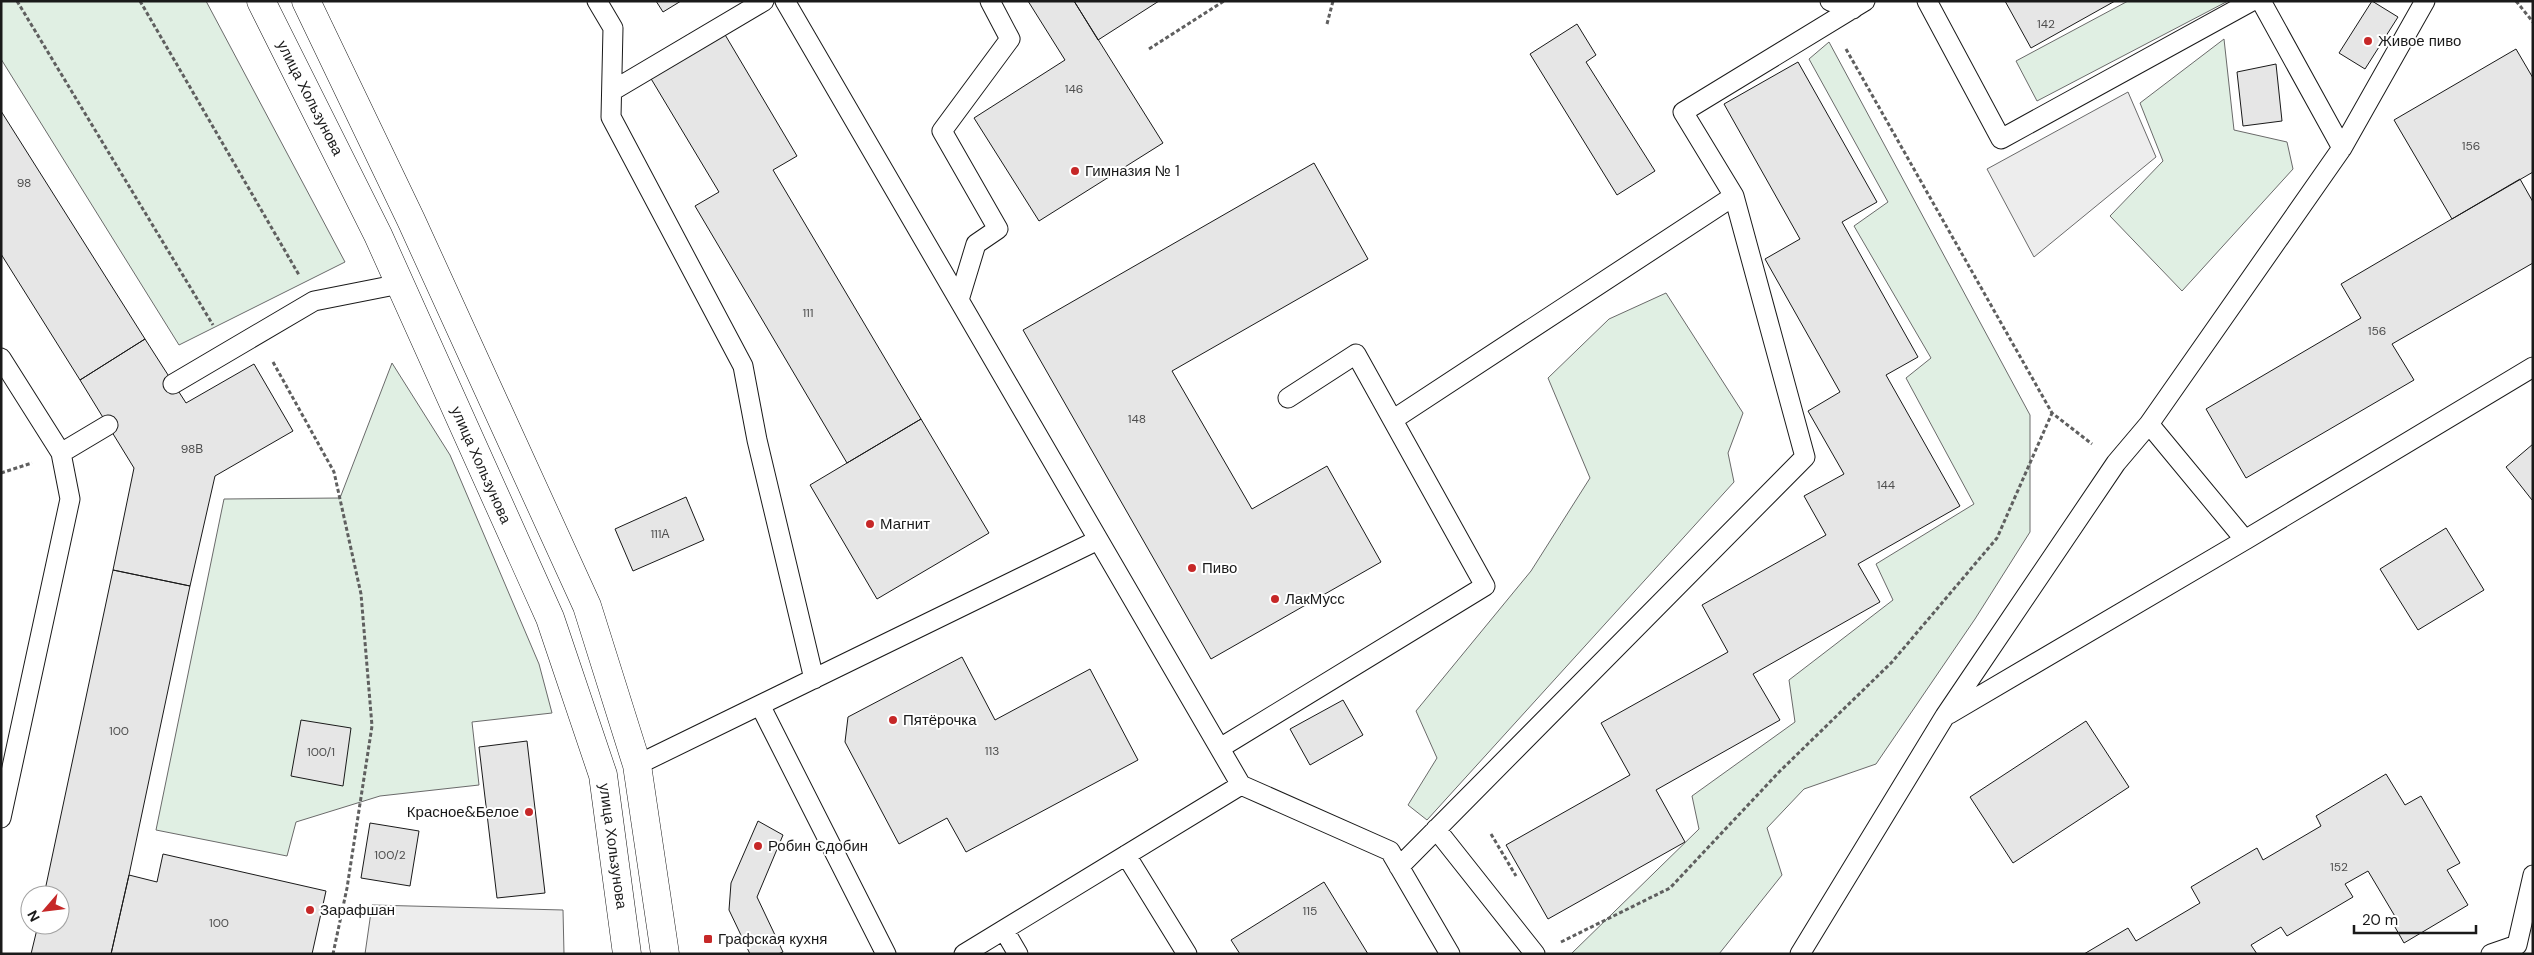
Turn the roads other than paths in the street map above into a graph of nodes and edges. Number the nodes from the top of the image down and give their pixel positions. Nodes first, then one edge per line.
1 (261, 1) edge
2 (306, 1) edge
3 (596, 1) edge
4 (764, 1) edge
5 (785, 1) edge
6 (990, 1) edge
7 (1830, 1) edge
8 (1927, 1) edge
9 (2252, 1) edge
10 (2260, 1) edge
11 (2425, 1) edge
12 (1859, 5) edge
13 (612, 91) junction
14 (2342, 148) junction
15 (1734, 196) junction
16 (400, 284) junction
17 (959, 300) junction
18 (1, 358) edge
19 (2533, 367) edge
20 (173, 384) dead end
21 (1288, 398) dead end
22 (1394, 419) junction
23 (2149, 424) junction
24 (108, 425) dead end
25 (61, 453) junction
26 (1098, 540) junction
27 (2245, 540) junction
28 (814, 679) junction
29 (760, 705) junction
30 (1945, 716) junction
31 (1220, 748) junction
32 (637, 765) junction
33 (1241, 785) junction
34 (1, 818) edge
35 (1436, 829) junction
36 (1126, 855) junction
37 (1399, 867) junction
38 (2533, 875) edge
39 (1004, 930) junction
40 (2520, 949) edge
41 (627, 954) edge
42 (665, 954) edge
43 (886, 954) edge
44 (964, 954) edge
45 (1018, 954) edge
46 (1187, 954) edge
47 (1450, 954) edge
48 (1535, 954) edge
49 (1800, 954) edge
50 (2491, 954) edge

1 - 16 main road, улица Хользунова
2 - 32 main road
3 - 13 lane
4 - 13 lane
5 - 17 lane
6 - 17 lane
7 - 12 lane
8 - 9 lane
10 - 14 lane
11 - 14 lane
12 - 15 lane
13 - 28 lane
14 - 23 lane
15 - 22 lane
15 - 35 lane
16 - 20 lane
16 - 41 main road, улица Хользунова
17 - 26 lane
18 - 25 lane
19 - 27 lane
21 - 22 lane
22 - 31 lane
23 - 27 lane
23 - 30 lane
24 - 25 lane
25 - 34 lane
26 - 28 lane
26 - 31 lane
27 - 30 lane
28 - 29 lane
29 - 32 lane
29 - 43 lane
30 - 49 lane
31 - 33 lane
32 - 42 main road
33 - 36 lane
33 - 37 lane
35 - 37 lane
35 - 48 lane
36 - 39 lane
36 - 46 lane
37 - 47 lane
38 - 40 lane
39 - 44 lane
39 - 45 lane
40 - 50 lane

